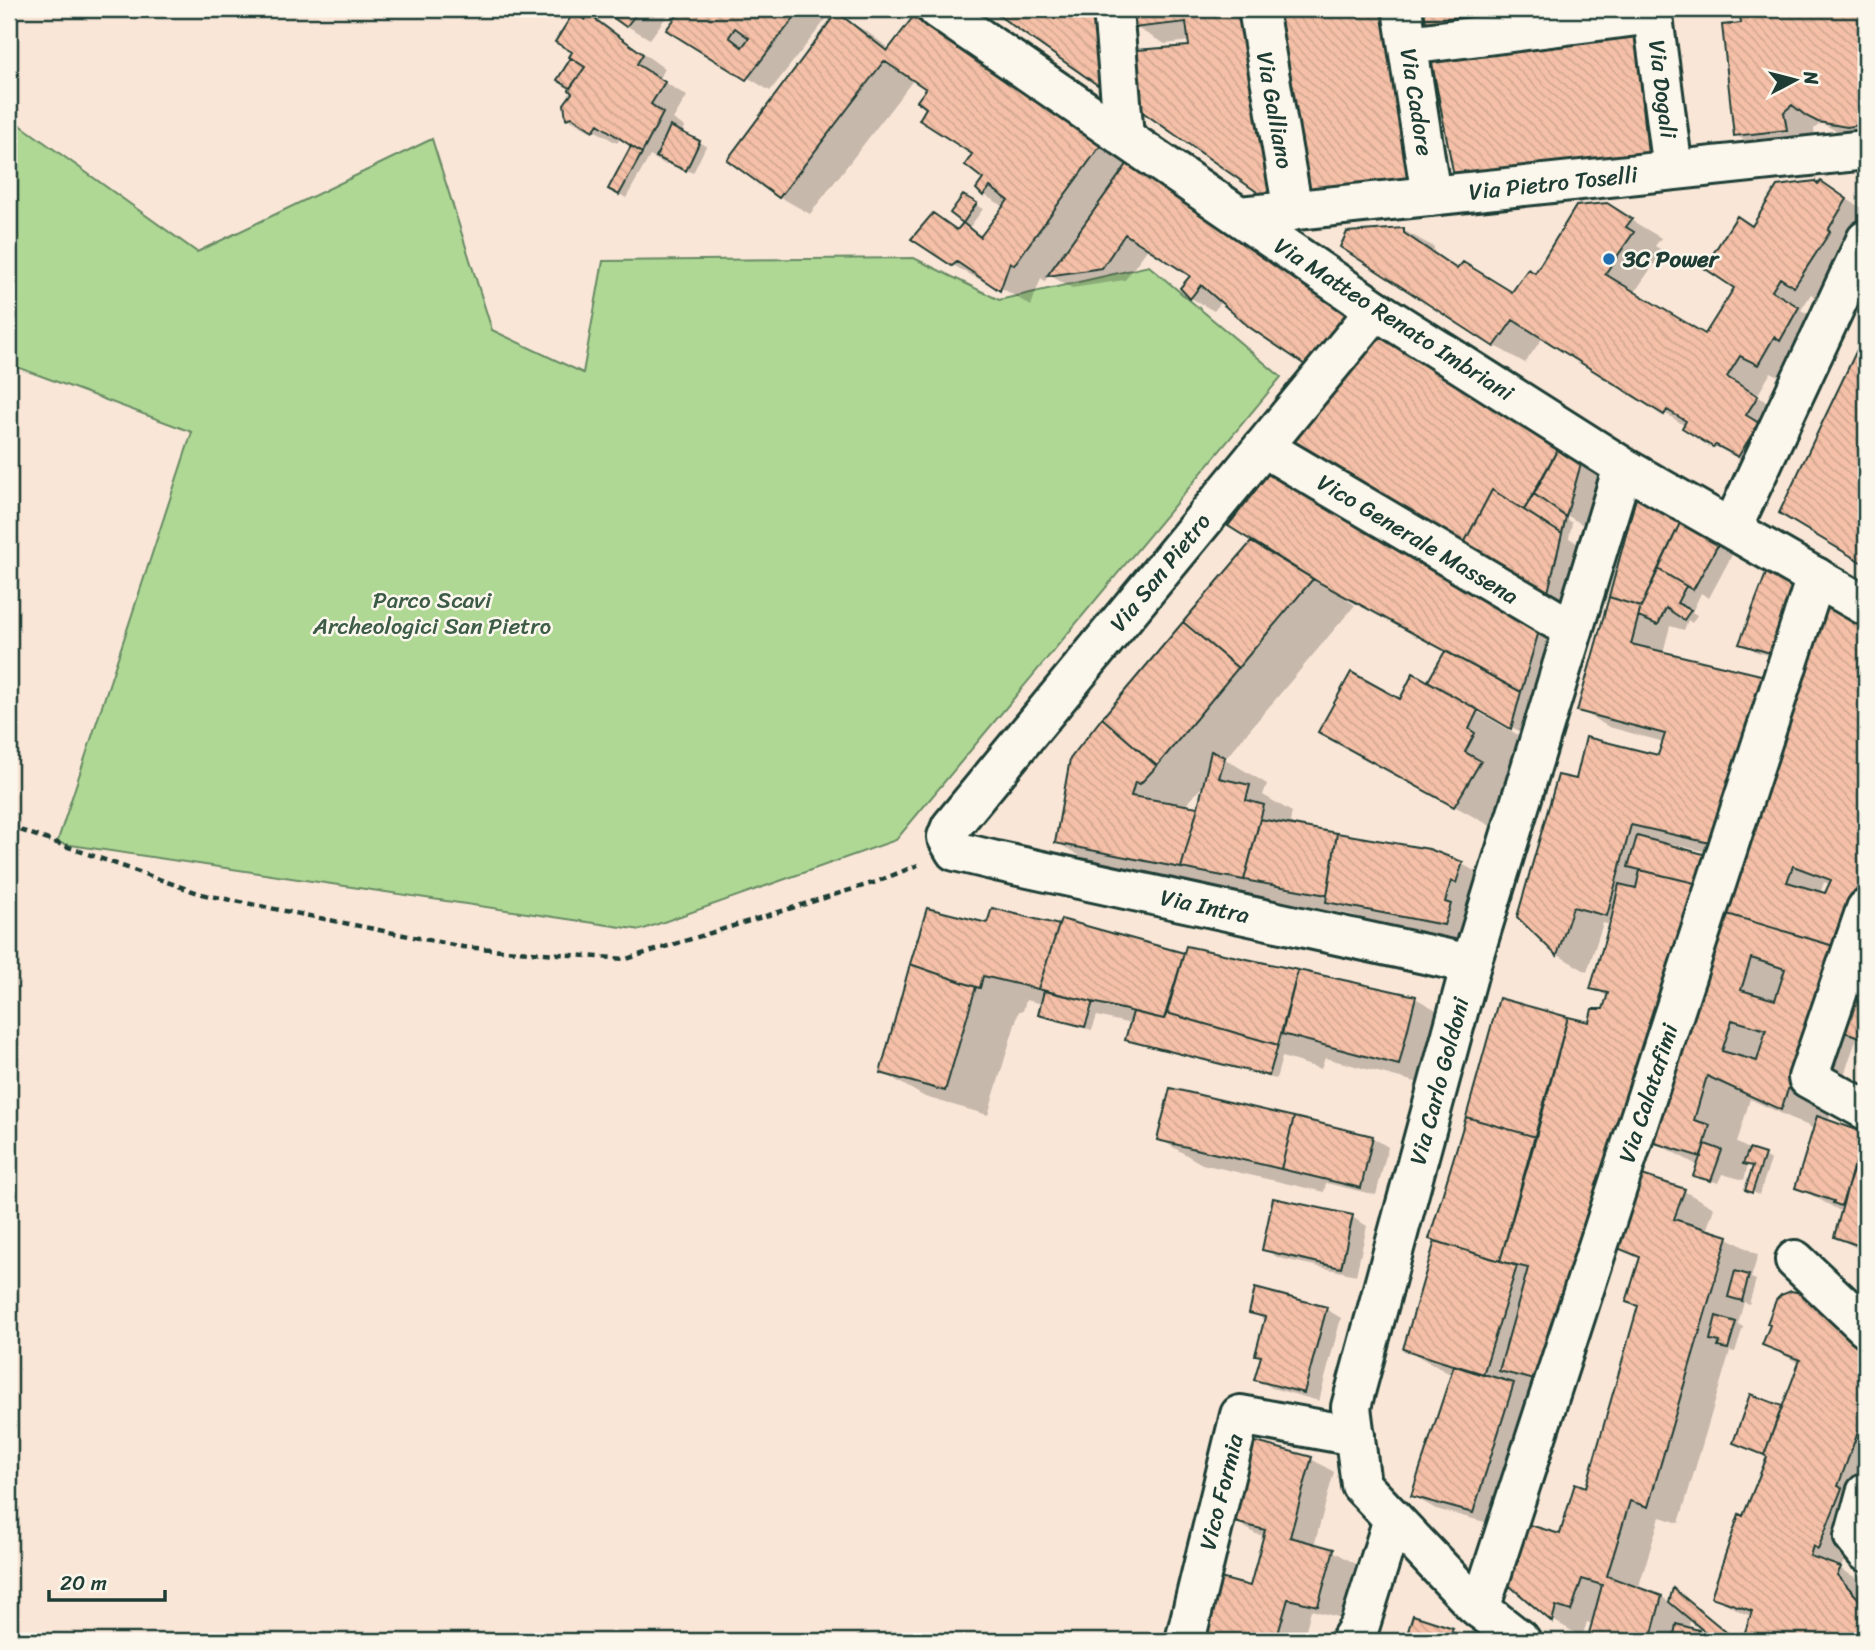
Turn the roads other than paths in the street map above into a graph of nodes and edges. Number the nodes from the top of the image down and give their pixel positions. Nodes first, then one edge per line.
1 (937, 9) edge
2 (1112, 9) edge
3 (1258, 9) edge
4 (1653, 11) edge
5 (1405, 27) edge
6 (1125, 137) junction
7 (1866, 150) edge
8 (1673, 170) junction
9 (1431, 196) junction
10 (1293, 211) junction
11 (1240, 216) junction
12 (1866, 240) edge
13 (1376, 310) junction
14 (1263, 447) junction
15 (1623, 467) junction
16 (1732, 528) junction
17 (1816, 577) junction
18 (1866, 606) edge
19 (1573, 630) junction
20 (951, 844) joint
21 (1866, 909) edge
22 (1471, 964) junction
23 (1866, 1110) edge
24 (1795, 1260) dead end
25 (1866, 1327) edge
26 (1355, 1436) junction
27 (1866, 1493) edge
28 (1393, 1518) junction
29 (1866, 1552) edge
30 (1480, 1609) junction
31 (1516, 1640) edge
32 (1185, 1641) edge
33 (1350, 1641) edge

1 - 6 street, Via Matteo Renato Imbriani
2 - 6 street
3 - 10 street, Via Galliano
4 - 5 street
4 - 8 street, Via Dogali
5 - 9 street, Via Cadore
6 - 11 street, Via Matteo Renato Imbriani
7 - 8 street, Via Pietro Toselli
8 - 9 street, Via Pietro Toselli
9 - 10 street, Via Pietro Toselli
10 - 11 street, Via Pietro Toselli
11 - 13 street, Via Matteo Renato Imbriani
12 - 16 street
13 - 14 street, Via San Pietro
13 - 15 street, Via Matteo Renato Imbriani
14 - 19 street, Vico Generale Massena
14 - 20 street, Via San Pietro
15 - 16 street, Via Matteo Renato Imbriani
15 - 19 street, Via Carlo Goldoni
16 - 17 street, Via Matteo Renato Imbriani
17 - 18 street, Via Matteo Renato Imbriani
17 - 30 street, Via Calatafimi
19 - 22 street, Via Carlo Goldoni
20 - 22 street, Via Intra
21 - 23 street
22 - 26 street, Via Carlo Goldoni
24 - 25 street
26 - 28 street, Via Carlo Goldoni
26 - 32 street, Vico Formia
27 - 29 street
28 - 30 street, Via Carlo Goldoni
28 - 33 street
30 - 31 street, Via Carlo Goldoni

